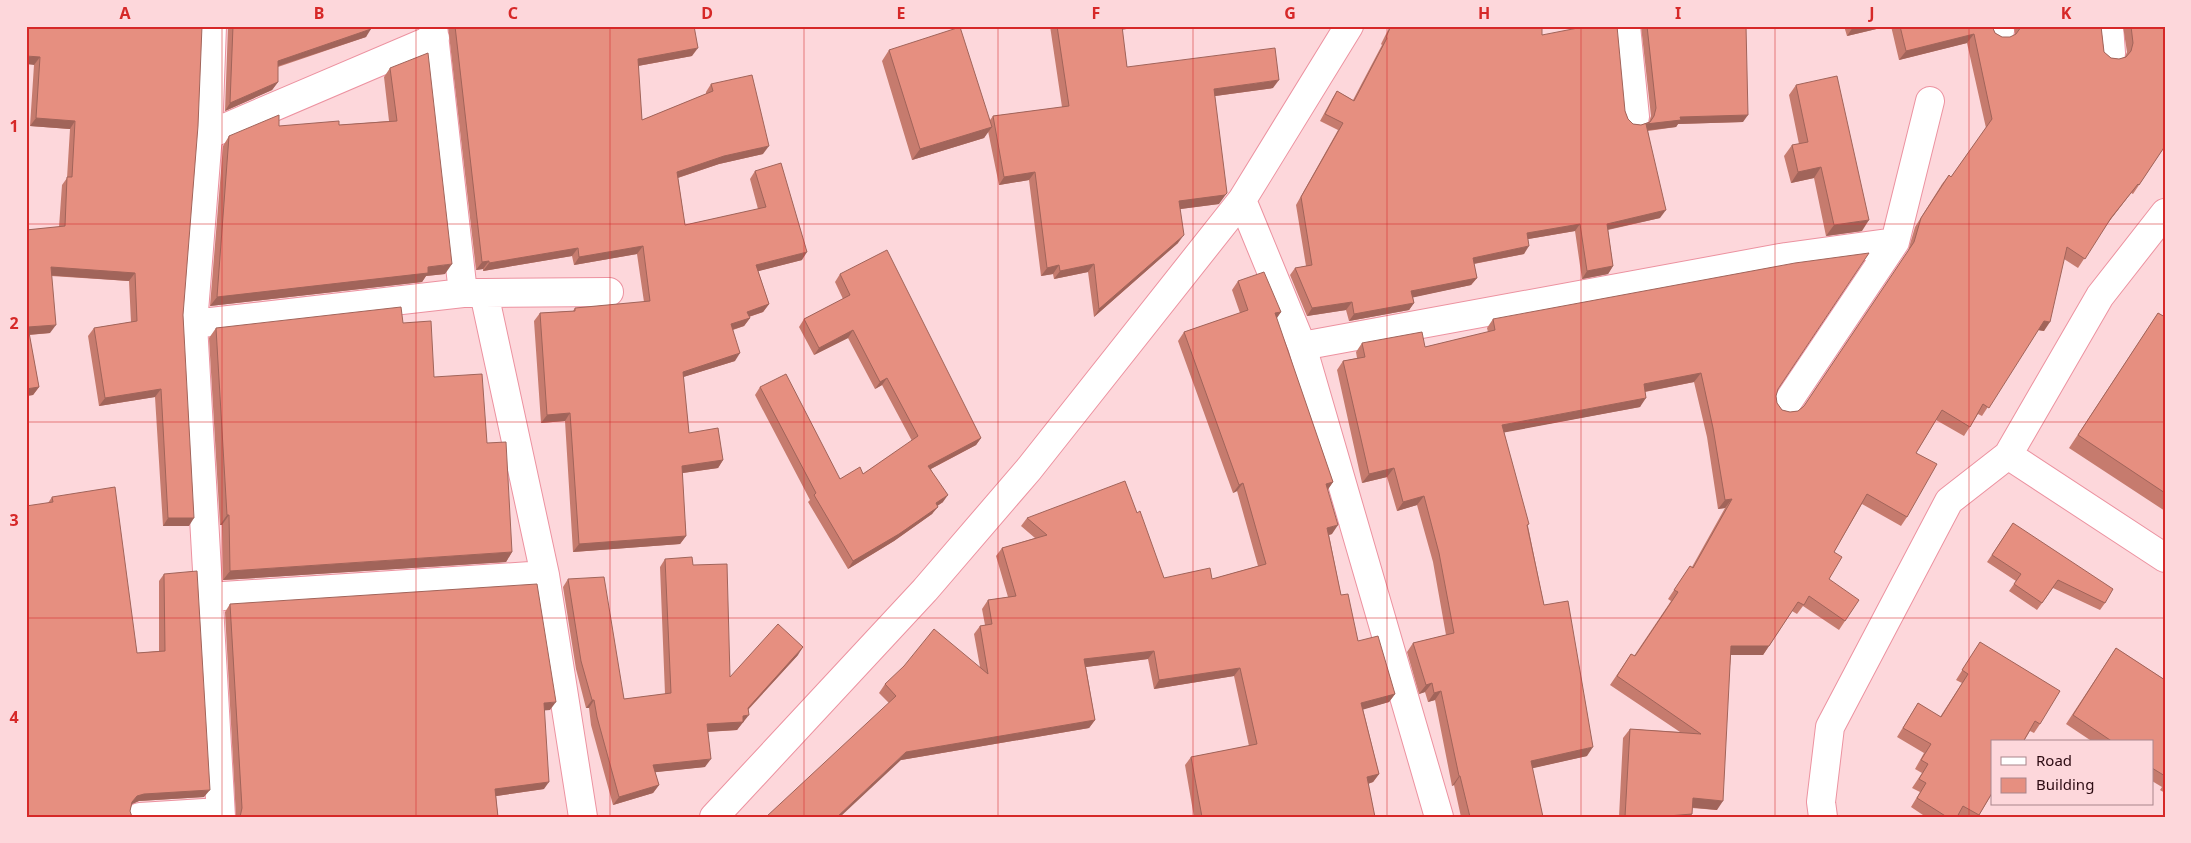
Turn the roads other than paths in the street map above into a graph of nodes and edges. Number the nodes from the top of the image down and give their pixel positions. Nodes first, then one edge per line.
1 (212, 26) edge
2 (1349, 26) edge
3 (1626, 26) edge
4 (2109, 26) edge
5 (434, 32) edge
6 (2111, 53) dead end
7 (1930, 101) dead end
8 (1635, 117) dead end
9 (208, 135) junction
10 (1242, 200) junction
11 (2165, 213) edge
12 (1895, 242) junction
13 (610, 292) dead end
14 (473, 293) junction
15 (193, 324) junction
16 (1302, 346) junction
17 (1786, 406) dead end
18 (2008, 455) junction
19 (2165, 558) edge
20 (545, 575) junction
21 (208, 596) junction
22 (1822, 809) edge
23 (221, 814) edge
24 (140, 817) edge
25 (583, 817) edge
26 (714, 817) edge
27 (1439, 817) edge
28 (1844, 817) edge

1 - 9 street
2 - 10 street
3 - 8 street
4 - 6 street
5 - 9 street
5 - 14 street
7 - 12 street
9 - 15 street
10 - 16 street
10 - 26 street
11 - 18 street
12 - 16 street
12 - 17 street
13 - 14 street
14 - 15 street
14 - 20 street
15 - 21 street
16 - 27 street
18 - 19 street
18 - 22 street
20 - 21 street
20 - 25 street
21 - 23 street
22 - 28 street
23 - 24 street

